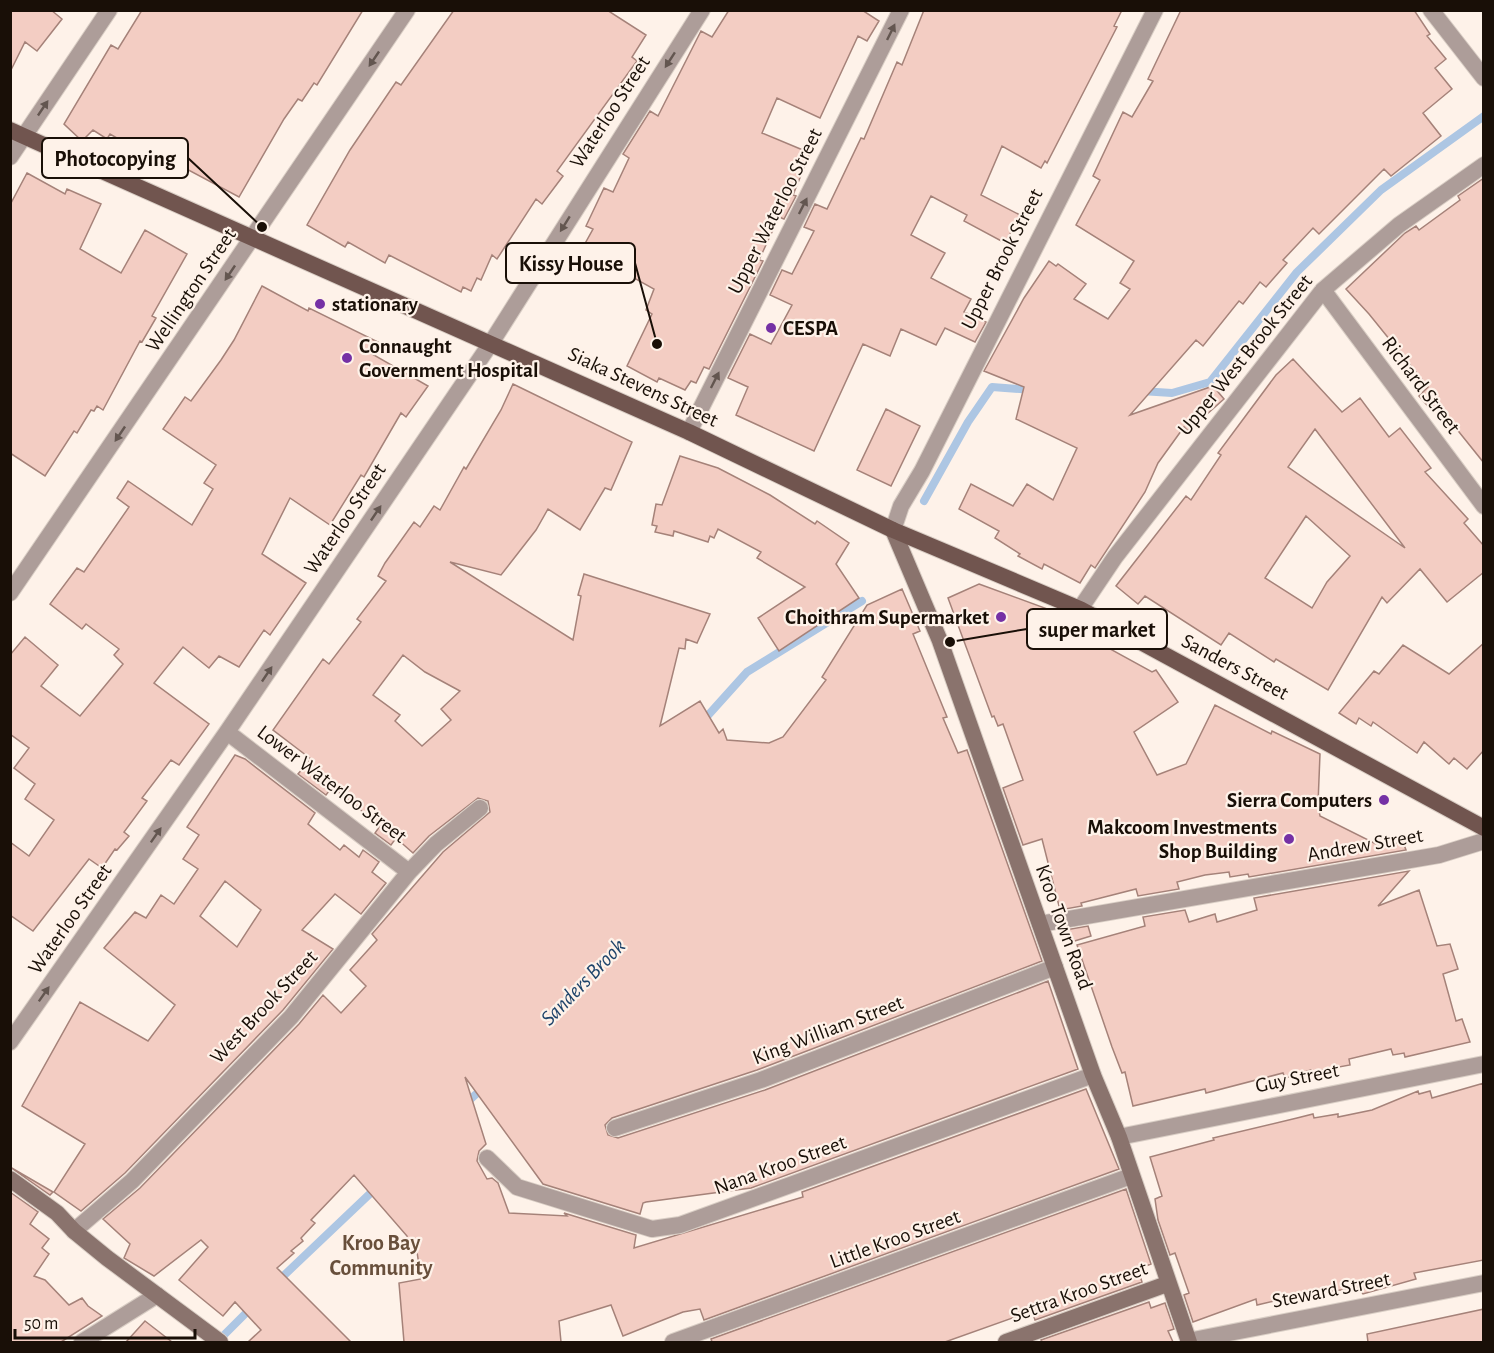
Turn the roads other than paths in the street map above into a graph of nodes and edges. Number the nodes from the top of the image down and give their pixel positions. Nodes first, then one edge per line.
1 (109, 10) edge
2 (407, 10) edge
3 (702, 10) edge
4 (902, 10) edge
5 (1155, 10) edge
6 (1431, 10) edge
7 (1484, 78) edge
8 (17, 133) edge
9 (10, 157) edge
10 (1484, 165) edge
11 (254, 238) junction
12 (1323, 290) junction
13 (491, 343) junction
14 (689, 432) junction
15 (1484, 506) edge
16 (893, 530) junction
17 (10, 593) edge
18 (1080, 609) junction
19 (228, 732) junction
20 (480, 808) dead end
21 (1484, 828) edge
22 (1484, 841) edge
23 (410, 872) junction
24 (1040, 924) junction
25 (1055, 967) junction
26 (10, 1042) edge
27 (1484, 1064) edge
28 (1093, 1075) junction
29 (615, 1128) dead end
30 (1119, 1137) junction
31 (487, 1158) dead end
32 (1131, 1176) junction
33 (10, 1179) edge
34 (74, 1231) junction
35 (1484, 1283) edge
36 (1167, 1284) junction
37 (157, 1295) junction
38 (82, 1342) edge
39 (220, 1342) edge
40 (673, 1342) edge
41 (1006, 1342) edge
42 (1188, 1342) edge

8 -> 1 street
2 -> 11 street, Wellington Street
3 -> 13 street, Waterloo Street
14 -> 4 street, Upper Waterloo Street
5 - 16 street, Upper Brook Street
6 - 7 street
8 - 9 street
8 - 11 main road, Siaka Stevens Street
10 - 12 street, Upper West Brook Street
11 - 13 main road, Siaka Stevens Street
11 -> 17 street, Wellington Street
12 - 15 street, Richard Street
12 - 18 street, Upper West Brook Street
13 - 14 main road, Siaka Stevens Street
19 -> 13 street, Waterloo Street
14 - 16 main road, Siaka Stevens Street
16 - 18 main road, Sanders Street
16 - 24 main road, Kroo Town Road
18 - 21 main road, Sanders Street
19 - 23 street, Lower Waterloo Street
26 -> 19 street, Waterloo Street
20 - 23 street, West Brook Street
22 - 24 street, Andrew Street
23 - 34 street, West Brook Street
24 - 25 main road, Kroo Town Road
25 - 28 main road, Kroo Town Road
25 - 29 street, King William Street
27 - 30 street, Guy Street
28 - 30 main road, Kroo Town Road
28 - 31 street, Nana Kroo Street
30 - 32 main road, Kroo Town Road
32 - 36 main road, Kroo Town Road
32 - 40 street, Little Kroo Street
33 - 34 main road
34 - 37 main road
35 - 42 street, Steward Street
36 - 41 main road, Settra Kroo Street
36 - 42 main road, Kroo Town Road
37 - 38 street
37 - 39 main road

